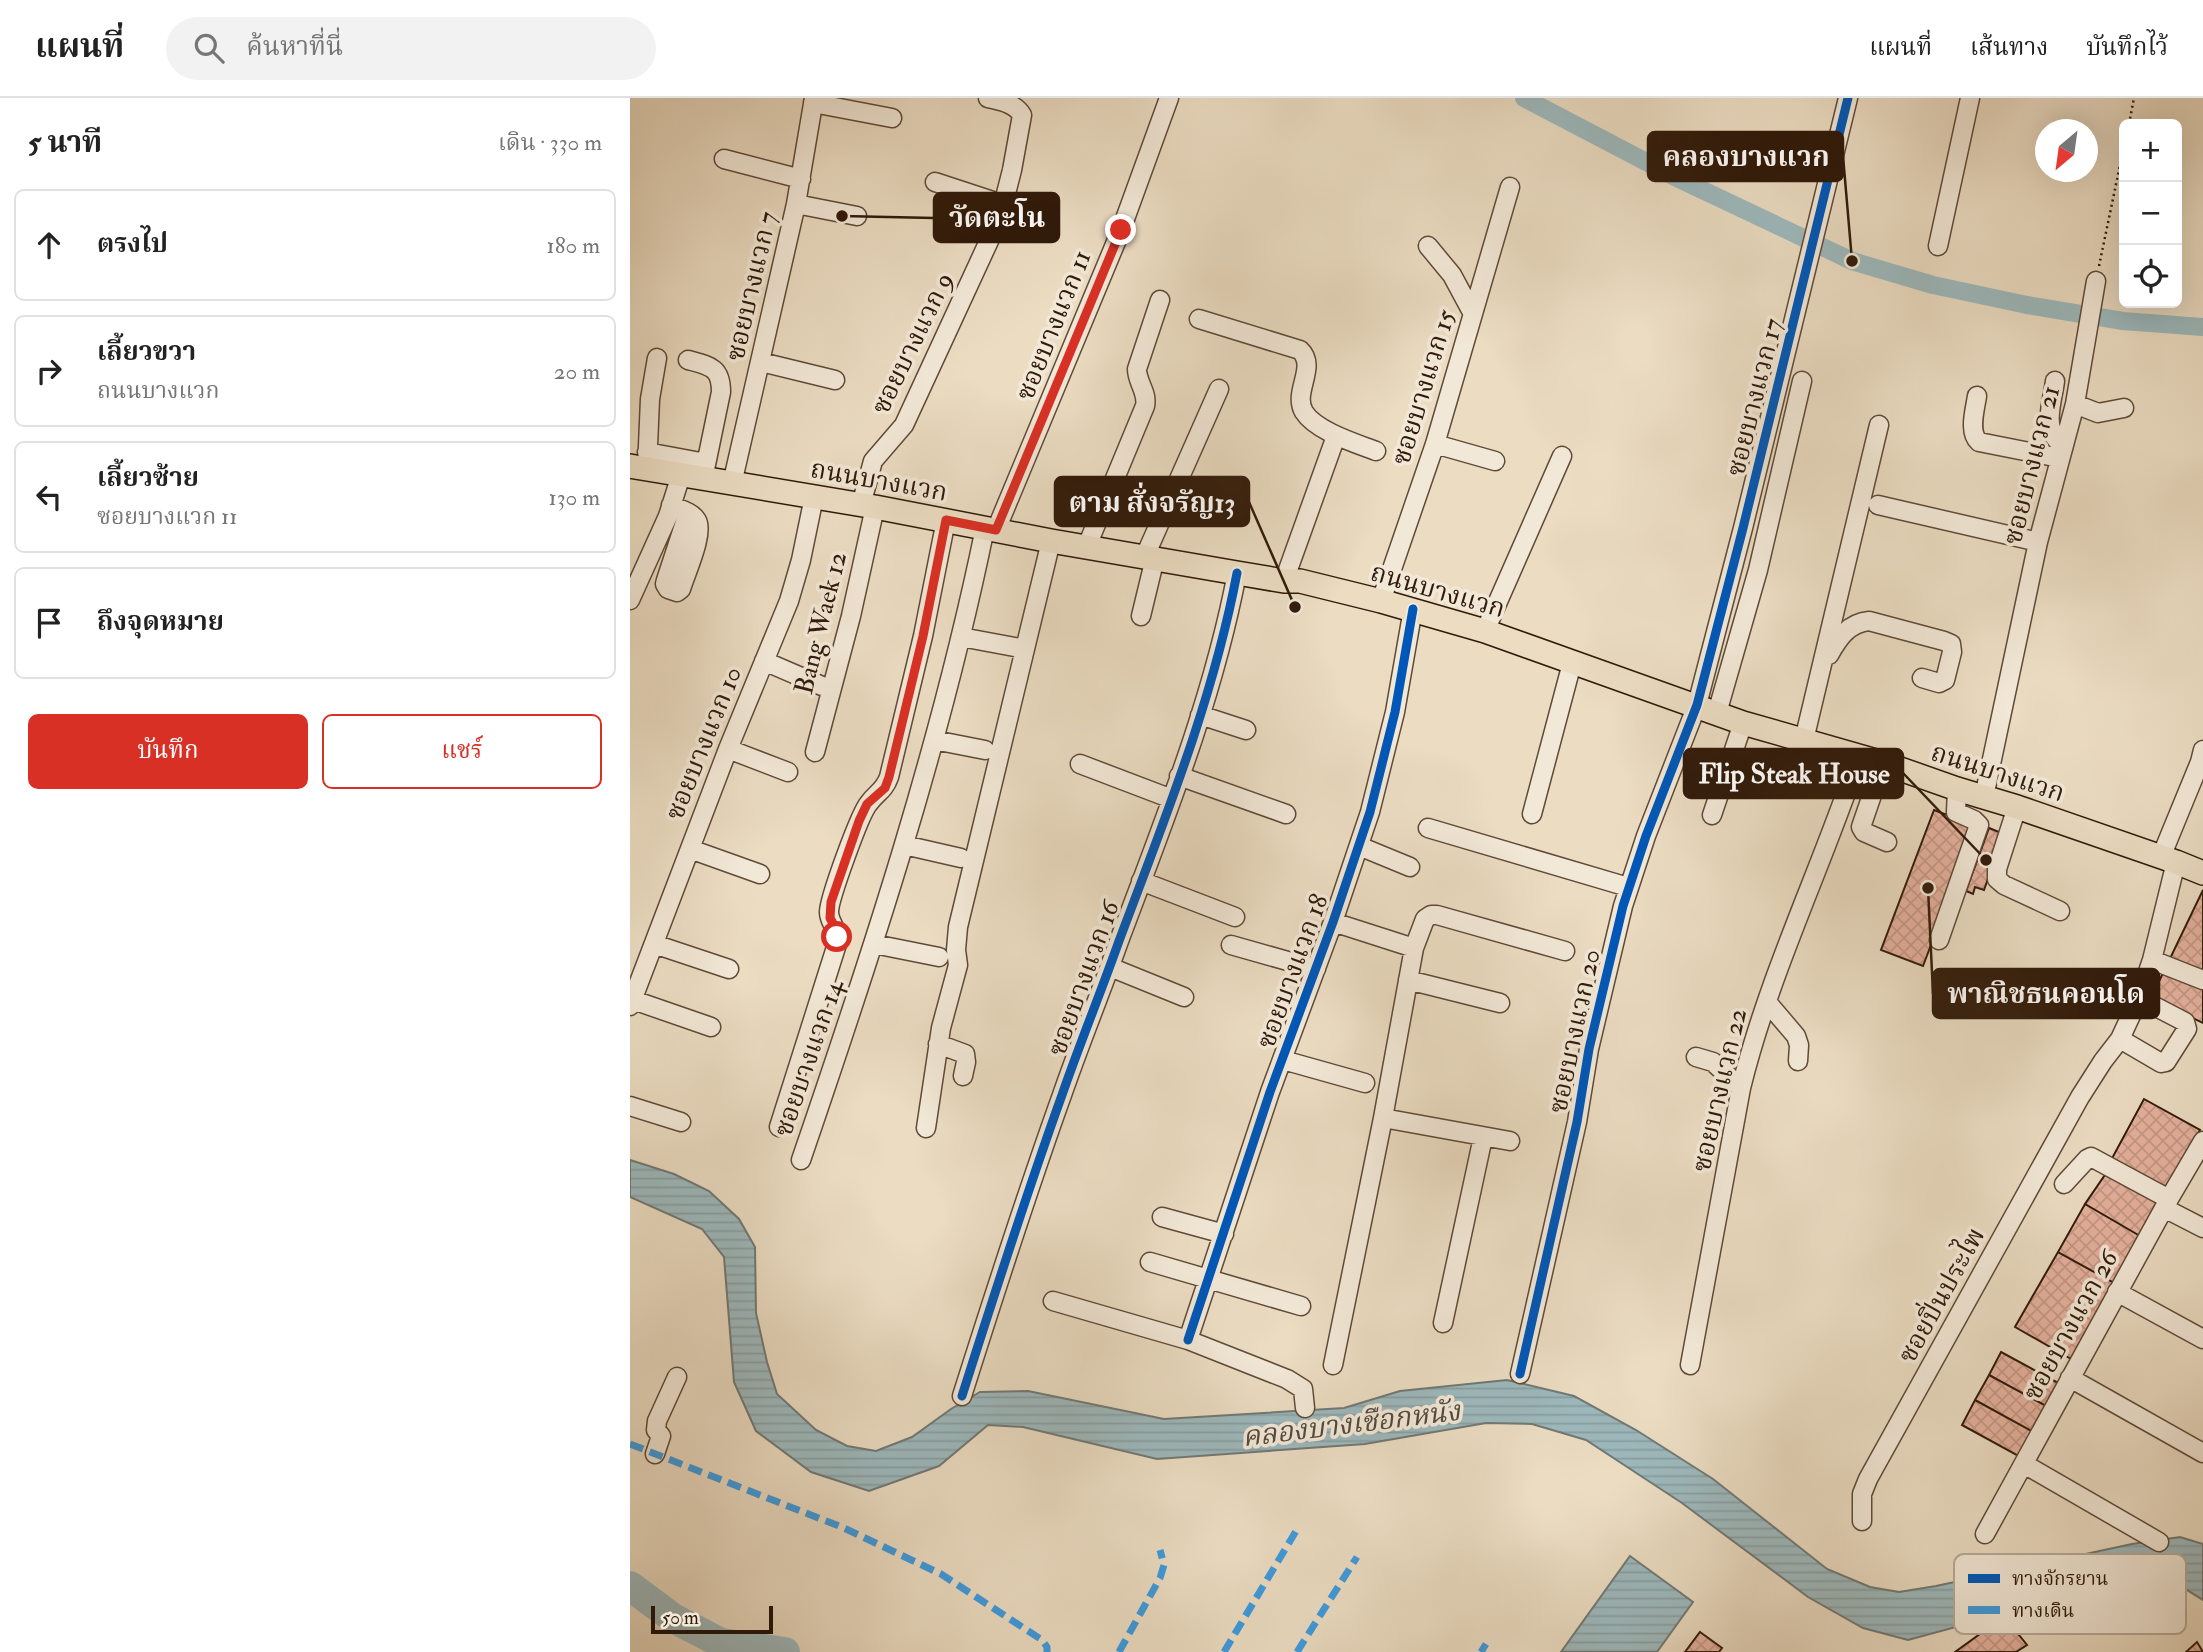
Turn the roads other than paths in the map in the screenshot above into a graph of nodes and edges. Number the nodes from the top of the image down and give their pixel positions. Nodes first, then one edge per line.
1 (988, 98) edge
2 (1169, 98) edge
3 (1848, 98) edge
4 (1970, 98) edge
5 (814, 100) edge
6 (892, 118) dead end
7 (724, 159) dead end
8 (801, 179) junction
9 (935, 182) dead end
10 (1510, 187) dead end
11 (796, 204) junction
12 (1005, 205) junction
13 (857, 216) dead end
14 (1428, 246) dead end
15 (1938, 246) dead end
16 (2096, 281) road end
17 (1160, 300) dead end
18 (1473, 314) junction
19 (1199, 319) dead end
20 (657, 358) dead end
21 (688, 360) dead end
22 (761, 362) junction
23 (835, 380) dead end
24 (1801, 381) dead end
25 (2055, 381) dead end
26 (1219, 389) dead end
27 (1977, 396) dead end
28 (2075, 404) junction
29 (2124, 408) dead end
30 (1879, 425) dead end
31 (1336, 436) junction
32 (1435, 444) junction
33 (2063, 449) junction
34 (1376, 451) dead end
35 (1562, 456) dead end
36 (1495, 461) dead end
37 (641, 462) edge
38 (697, 472) junction
39 (732, 484) junction
40 (814, 497) junction
41 (1878, 505) dead end
42 (868, 506) junction
43 (946, 520) junction
44 (990, 529) junction
45 (1051, 541) junction
46 (2038, 542) junction
47 (1087, 546) junction
48 (1150, 557) junction
49 (1237, 573) junction
50 (1284, 581) junction
51 (630, 600) edge
52 (1381, 601) junction
53 (1413, 609) junction
54 (1141, 616) dead end
55 (1485, 631) junction
56 (961, 636) junction
57 (1020, 648) dead end
58 (764, 661) junction
59 (1572, 663) junction
60 (1822, 668) junction
61 (1922, 678) dead end
62 (822, 686) dead end
63 (1707, 709) junction
64 (1200, 715) junction
65 (1743, 723) junction
66 (1246, 730) dead end
67 (934, 740) junction
68 (1804, 740) junction
69 (728, 749) junction
70 (985, 750) dead end
71 (2203, 750) edge
72 (815, 752) dead end
73 (1858, 757) junction
74 (1883, 763) junction
75 (1080, 764) dead end
76 (788, 772) dead end
77 (1179, 776) junction
78 (1956, 789) junction
79 (1984, 797) junction
80 (1172, 799) junction
81 (2017, 807) junction
82 (1286, 814) dead end
83 (1532, 814) dead end
84 (1712, 815) dead end
85 (1428, 828) dead end
86 (1887, 842) dead end
87 (904, 845) junction
88 (1359, 846) junction
89 (690, 849) junction
90 (961, 858) dead end
91 (2169, 859) junction
92 (1410, 867) dead end
93 (2203, 873) edge
94 (760, 874) dead end
95 (1141, 881) junction
96 (1628, 887) junction
97 (2060, 911) dead end
98 (1235, 917) dead end
99 (1333, 922) junction
100 (1939, 940) dead end
101 (654, 944) junction
102 (874, 944) junction
103 (1231, 945) dead end
104 (1414, 948) junction
105 (1565, 951) dead end
106 (939, 957) dead end
107 (2152, 960) junction
108 (1110, 967) junction
109 (729, 969) dead end
110 (1316, 969) junction
111 (1408, 980) junction
112 (2203, 980) edge
113 (1184, 997) dead end
114 (2139, 998) junction
115 (631, 1003) edge
116 (1500, 1003) dead end
117 (1767, 1003) junction
118 (711, 1027) dead end
119 (2120, 1039) junction
120 (939, 1044) junction
121 (1696, 1057) dead end
122 (1283, 1060) junction
123 (1798, 1061) dead end
124 (962, 1076) dead end
125 (1365, 1083) dead end
126 (1741, 1088) junction
127 (630, 1106) edge
128 (1383, 1118) junction
129 (681, 1122) dead end
130 (779, 1127) dead end
131 (926, 1128) dead end
132 (1483, 1137) junction
133 (1510, 1142) dead end
134 (2203, 1142) edge
135 (801, 1160) dead end
136 (2064, 1184) dead end
137 (2166, 1203) junction
138 (1162, 1217) dead end
139 (2203, 1228) edge
140 (1224, 1234) junction
141 (1150, 1262) dead end
142 (1210, 1278) junction
143 (2117, 1292) junction
144 (1053, 1301) dead end
145 (1301, 1306) dead end
146 (1443, 1323) dead end
147 (2203, 1339) edge
148 (1188, 1340) junction
149 (1333, 1365) dead end
150 (1690, 1365) dead end
151 (1520, 1374) dead end
152 (677, 1377) dead end
153 (2070, 1378) junction
154 (962, 1396) dead end
155 (1304, 1408) dead end
156 (2203, 1452) edge
157 (656, 1454) dead end
158 (2024, 1464) junction
159 (1862, 1521) dead end
160 (1985, 1534) dead end
161 (2159, 1542) dead end

1 - 12 street, ซอยบางแวก 9
2 - 44 street, ซอยบางแวก 11
3 - 63 street, ซอยบางแวก 17
4 - 15 street
5 - 6 street
5 - 8 street, ซอยบางแวก 7
7 - 8 street
8 - 11 street, ซอยบางแวก 7
9 - 12 street
10 - 18 street, ซอยบางแวก 15
11 - 13 street
11 - 22 street, ซอยบางแวก 7
12 - 42 street, ซอยบางแวก 9
14 - 18 street
16 - 28 street, ซอยบางแวก 21
17 - 47 street
18 - 32 street, ซอยบางแวก 15
19 - 31 street
20 - 37 street
21 - 38 street
22 - 23 street
22 - 39 street, ซอยบางแวก 7
24 - 63 street
25 - 33 street
26 - 48 street
27 - 33 street
28 - 29 street
28 - 33 street, ซอยบางแวก 21
30 - 60 street
31 - 34 street
31 - 50 street
32 - 36 street
32 - 52 street, ซอยบางแวก 15
33 - 46 street, ซอยบางแวก 21
35 - 55 street
37 - 38 main road, ถนนบางแวก
38 - 39 main road, ถนนบางแวก
38 - 51 street
39 - 40 main road, ถนนบางแวก
40 - 42 main road, ถนนบางแวก
40 - 58 street, ซอยบางแวก 10
41 - 46 street
42 - 43 main road, ถนนบางแวก
42 - 72 street, Bang Waek 12
43 - 44 main road, ถนนบางแวก
43 - 130 street
44 - 45 main road, ถนนบางแวก
44 - 56 street, ซอยบางแวก 14
45 - 47 main road, ถนนบางแวก
45 - 120 street
46 - 79 street, ซอยบางแวก 21
47 - 48 main road, ถนนบางแวก
48 - 49 main road, ถนนบางแวก
48 - 54 street
49 - 50 main road, ถนนบางแวก
49 - 64 street, ซอยบางแวก 16
50 - 52 main road, ถนนบางแวก
52 - 53 main road, ถนนบางแวก
53 - 55 main road, ถนนบางแวก
53 - 88 street, ซอยบางแวก 18
55 - 59 main road, ถนนบางแวก
56 - 57 street
56 - 67 street, ซอยบางแวก 14
58 - 62 street
58 - 69 street, ซอยบางแวก 10
59 - 63 main road, ถนนบางแวก
59 - 83 street
60 - 61 street
60 - 68 street
63 - 65 main road, ถนนบางแวก
63 - 96 street, ซอยบางแวก 20
64 - 66 street
64 - 77 street, ซอยบางแวก 16
65 - 68 main road, ถนนบางแวก
65 - 84 street
67 - 70 street
67 - 87 street, ซอยบางแวก 14
68 - 73 main road, ถนนบางแวก
69 - 76 street
69 - 89 street, ซอยบางแวก 10
71 - 91 street, ซอยปิ่นประไพ
73 - 74 main road, ถนนบางแวก
73 - 117 street, ซอยบางแวก 22
74 - 78 main road, ถนนบางแวก
74 - 86 street
75 - 80 street
77 - 80 street, ซอยบางแวก 16
77 - 82 street
78 - 79 main road, ถนนบางแวก
78 - 100 street
79 - 81 main road, ถนนบางแวก
80 - 95 street, ซอยบางแวก 16
81 - 91 main road, ถนนบางแวก
81 - 97 street
85 - 96 street
87 - 90 street
87 - 102 street, ซอยบางแวก 14
88 - 92 street
88 - 99 street, ซอยบางแวก 18
89 - 94 street
89 - 101 street, ซอยบางแวก 10
91 - 93 main road, ถนนบางแวก
91 - 107 street, ซอยปิ่นประไพ
95 - 98 street
95 - 108 street, ซอยบางแวก 16
96 - 151 street, ซอยบางแวก 20
99 - 104 street
99 - 110 street, ซอยบางแวก 18
101 - 109 street
101 - 115 street, ซอยบางแวก 10
102 - 106 street
102 - 135 street, ซอยบางแวก 14
103 - 110 street
104 - 105 street
104 - 111 street
107 - 112 street
107 - 114 street, ซอยปิ่นประไพ
108 - 113 street
108 - 154 street, ซอยบางแวก 16
110 - 122 street, ซอยบางแวก 18
111 - 116 street
111 - 128 street
114 - 119 street, ซอยปิ่นประไพ
114 - 119 street
115 - 118 street
117 - 123 street
117 - 126 street, ซอยบางแวก 22
119 - 159 street, ซอยปิ่นประไพ
120 - 124 street
120 - 131 street
121 - 126 street
122 - 125 street
122 - 140 street, ซอยบางแวก 18
126 - 150 street, ซอยบางแวก 22
127 - 129 street
128 - 132 street
128 - 149 street
132 - 133 street
132 - 146 street
134 - 137 street, ซอยบางแวก 26
136 - 137 street
137 - 139 street
137 - 143 street, ซอยบางแวก 26
138 - 140 street
140 - 142 street, ซอยบางแวก 18
141 - 142 street
142 - 145 street
142 - 148 street, ซอยบางแวก 18
143 - 147 street
143 - 153 street, ซอยบางแวก 26
144 - 148 street
148 - 155 street
152 - 157 street
153 - 156 street
153 - 158 street, ซอยบางแวก 26
158 - 160 street, ซอยบางแวก 26
158 - 161 street

